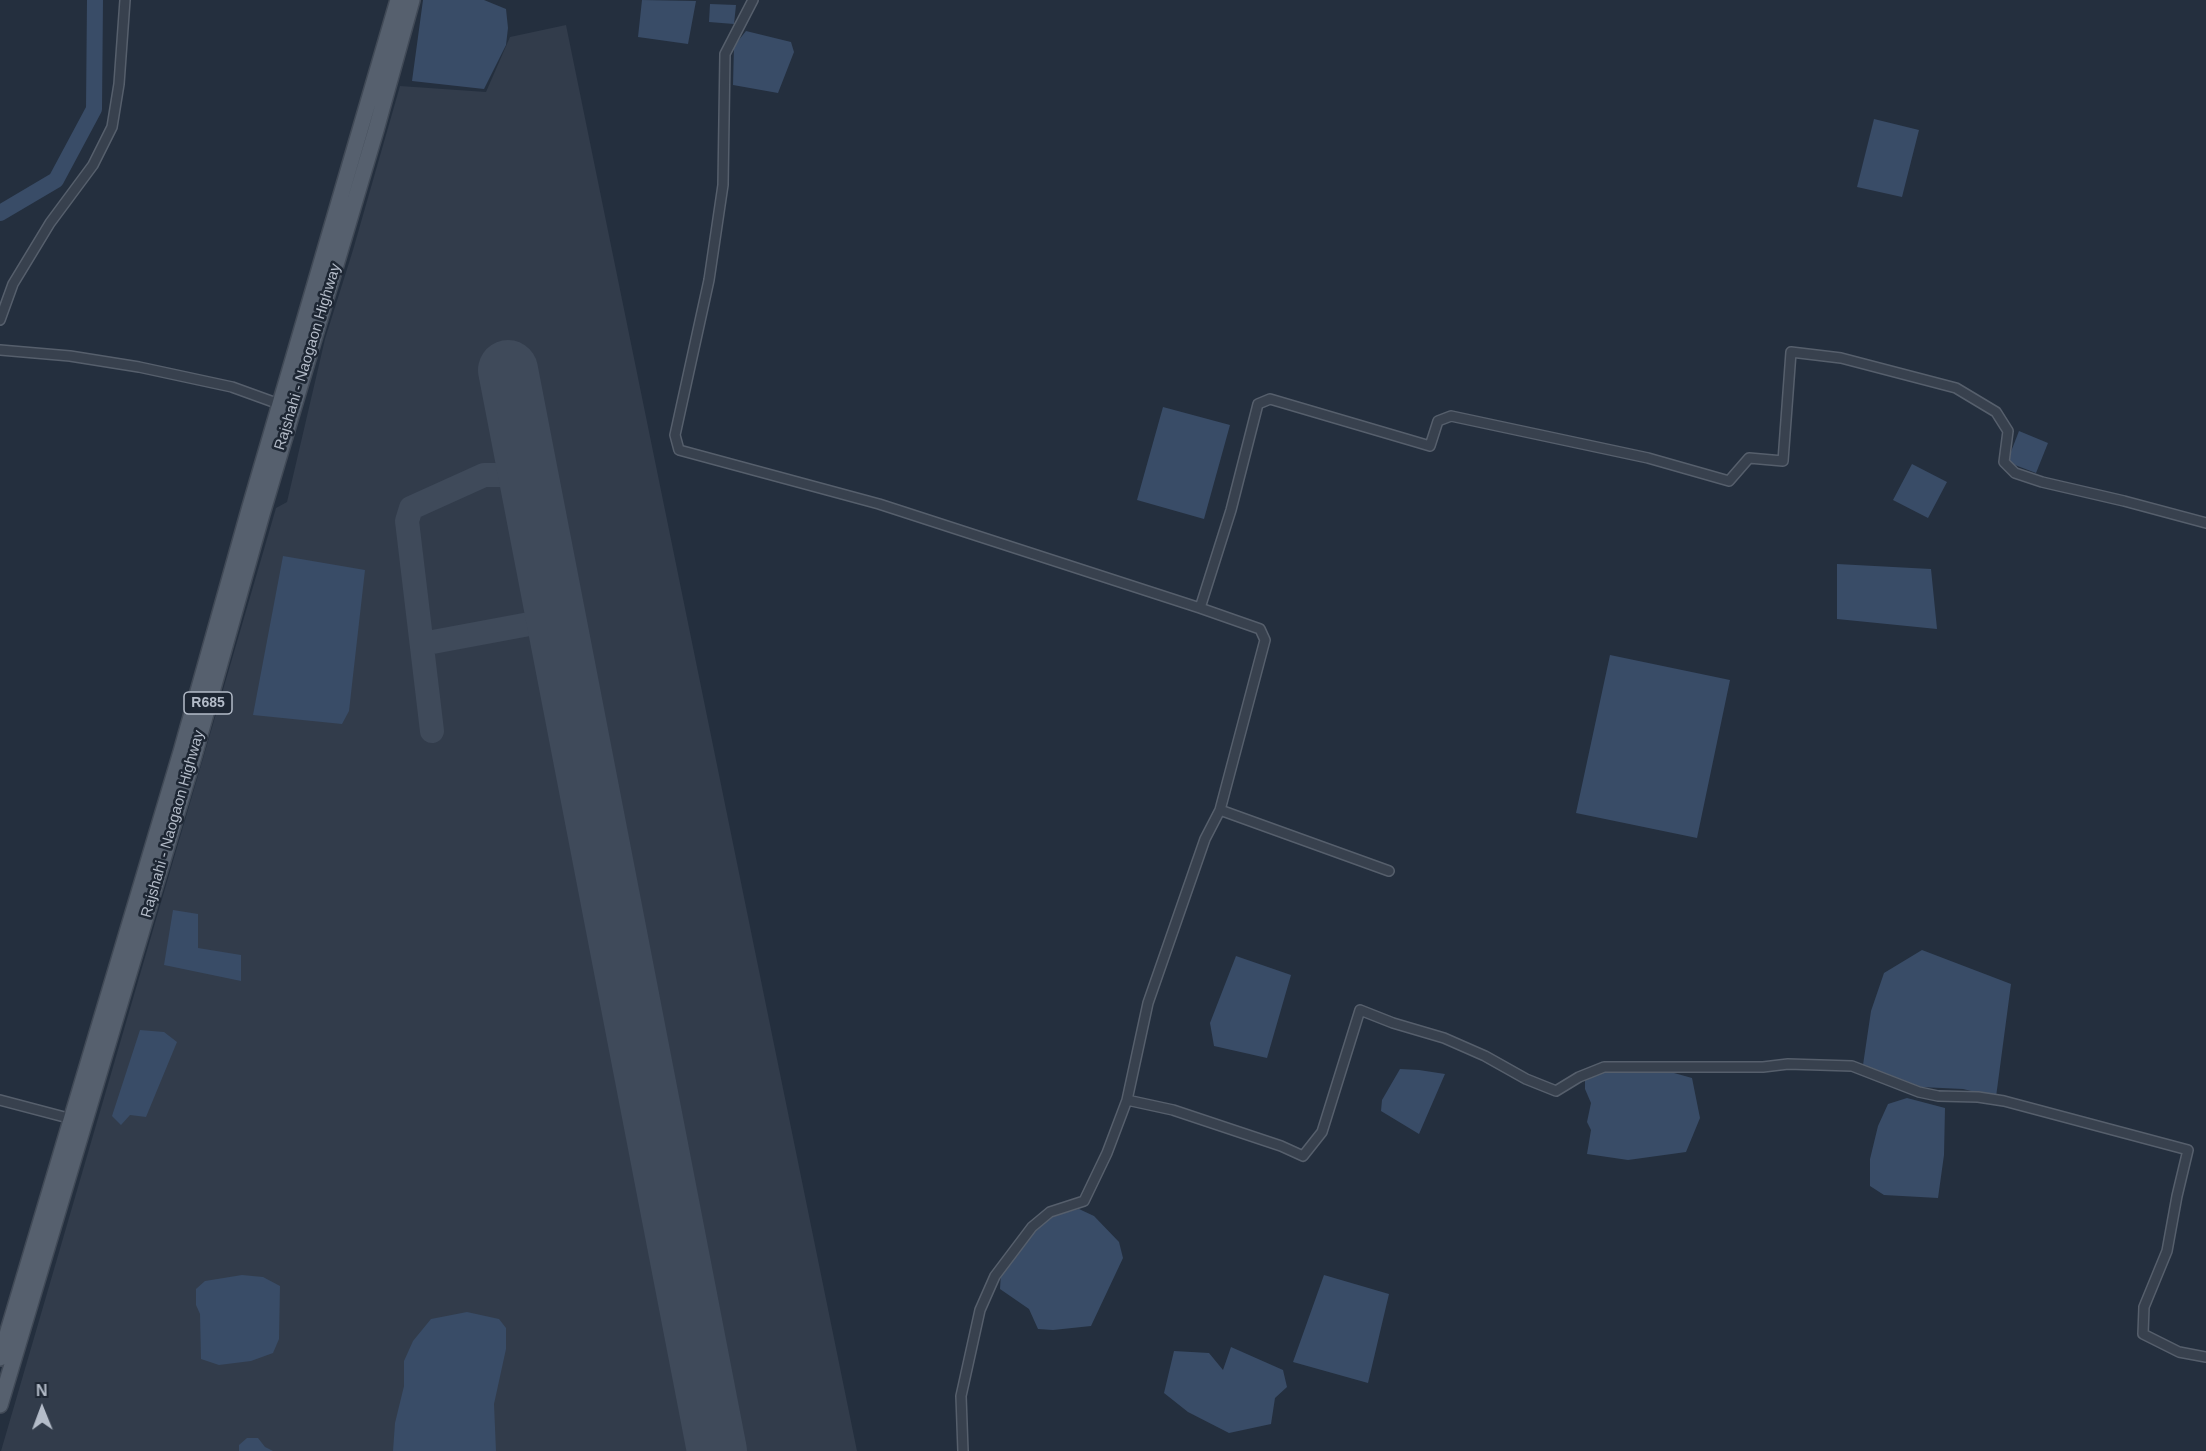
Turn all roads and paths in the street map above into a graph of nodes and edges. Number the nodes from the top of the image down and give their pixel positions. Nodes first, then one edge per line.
1 (125, 0) edge
2 (398, 0) edge
3 (412, 0) edge
4 (753, 0) edge
5 (0, 320) edge
6 (0, 350) edge
7 (295, 376) junction
8 (279, 404) junction
9 (2206, 523) edge
10 (1200, 608) junction
11 (1220, 810) junction
12 (1389, 871) dead end
13 (0, 1100) edge
14 (1127, 1100) junction
15 (72, 1119) junction
16 (2206, 1357) edge
17 (0, 1358) edge
18 (0, 1405) edge
19 (963, 1451) edge

1 - 5 street
2 - 7 main road, Rajshahi - Naogaon Highway / R685
3 - 7 main road, Rajshahi - Naogaon Highway / R685
4 - 10 street
6 - 8 street
7 - 8 main road, Rajshahi - Naogaon Highway / R685
7 - 18 main road, Rajshahi - Naogaon Highway / R685
8 - 15 main road, Rajshahi - Naogaon Highway / R685
9 - 10 street
10 - 11 street
11 - 12 street
11 - 14 street
13 - 15 street
14 - 16 street
14 - 19 street
15 - 17 main road, Rajshahi - Naogaon Highway / R685

